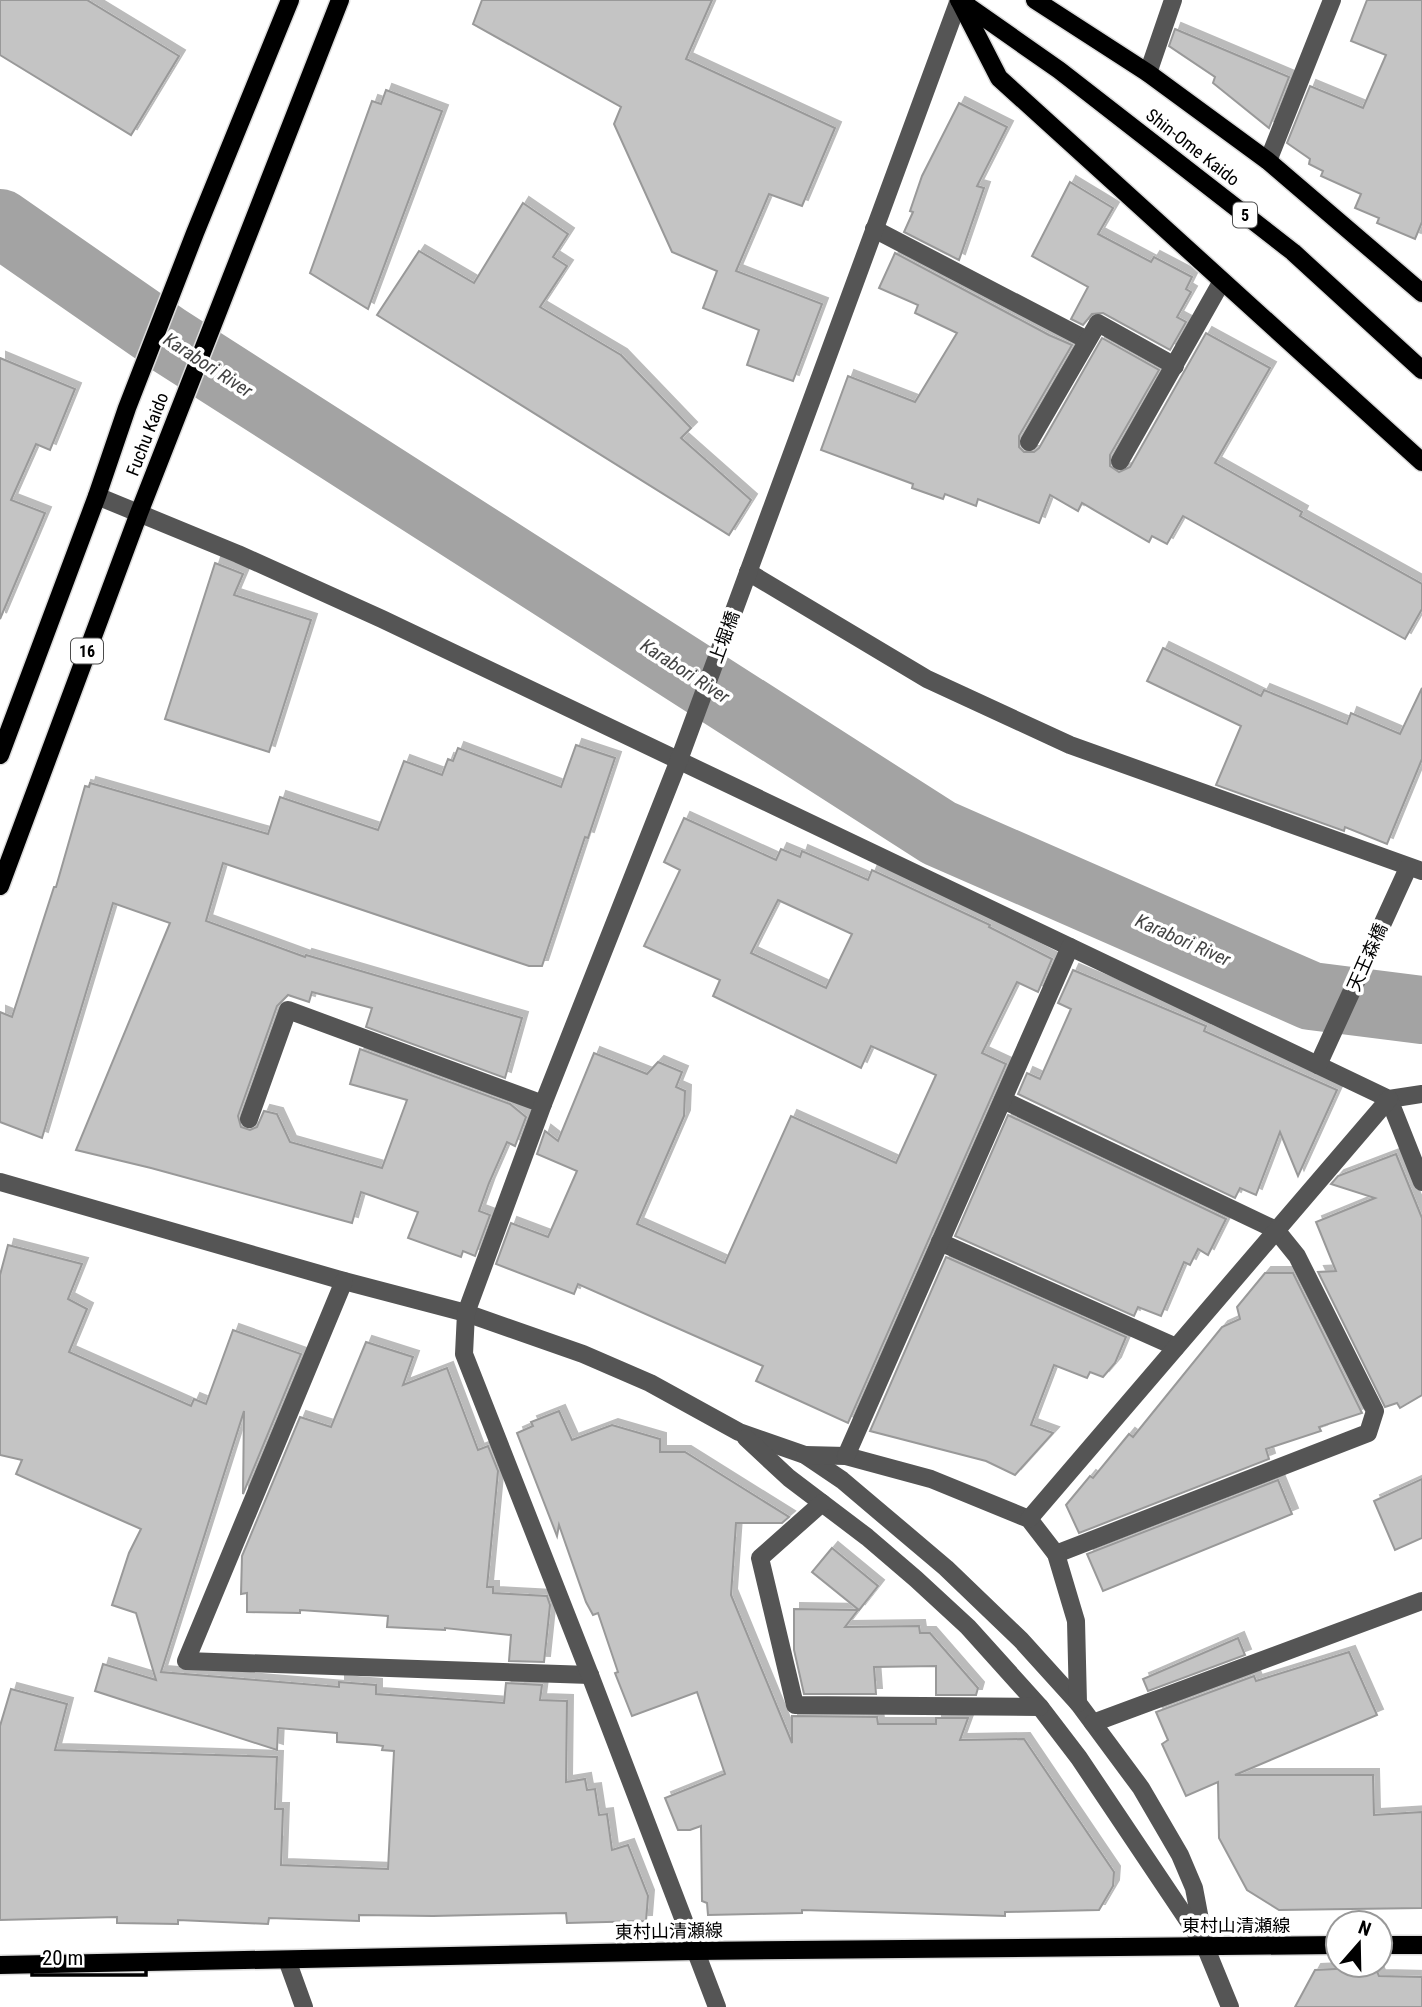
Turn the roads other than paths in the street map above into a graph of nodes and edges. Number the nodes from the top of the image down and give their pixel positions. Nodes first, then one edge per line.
1 (290, 0) edge
2 (341, 0) edge
3 (1035, 0) edge
4 (1173, 0) edge
5 (1332, 0) edge
6 (968, 3) edge
7 (1148, 73) junction
8 (1268, 161) junction
9 (874, 229) junction
10 (1222, 281) junction
11 (1422, 293) edge
12 (1087, 340) junction
13 (1175, 366) junction
14 (1422, 370) edge
15 (1029, 442) dead end
16 (1121, 461) dead end
17 (1422, 462) edge
18 (97, 496) junction
19 (139, 513) junction
20 (746, 578) junction
21 (0, 754) edge
22 (679, 760) junction
23 (1415, 869) edge
24 (0, 886) edge
25 (1070, 947) junction
26 (1318, 1065) junction
27 (1422, 1094) edge
28 (1389, 1099) junction
29 (1003, 1100) junction
30 (543, 1104) junction
31 (249, 1119) dead end
32 (0, 1182) edge
33 (1422, 1182) edge
34 (1276, 1230) junction
35 (940, 1242) junction
36 (344, 1281) junction
37 (467, 1313) junction
38 (1176, 1347) junction
39 (739, 1432) junction
40 (804, 1455) junction
41 (846, 1456) junction
42 (822, 1503) junction
43 (1029, 1519) junction
44 (1056, 1554) junction
45 (1422, 1601) edge
46 (590, 1675) junction
47 (1078, 1703) junction
48 (1040, 1707) junction
49 (1093, 1723) junction
50 (1324, 1945) edge
51 (1394, 1945) edge
52 (1422, 1945) edge
53 (1205, 1946) junction
54 (695, 1951) junction
55 (287, 1959) junction
56 (0, 1965) edge
57 (304, 2007) edge
58 (717, 2007) edge
59 (1230, 2007) edge

1 - 18 main road, Fuchu Kaido / 16
2 - 19 main road, Fuchu Kaido / 16
3 - 7 main road
4 - 7 street
5 - 8 street
6 - 9 street, 上堀橋
6 - 10 main road
6 - 14 main road, Shin-Ome Kaido / 5
7 - 8 main road
8 - 11 main road
9 - 12 street
9 - 20 street, 上堀橋
10 - 13 street
10 - 17 main road
12 - 13 street
12 - 15 street
13 - 16 street
18 - 19 street
18 - 21 main road, Fuchu Kaido / 16
19 - 22 street
19 - 24 main road, Fuchu Kaido / 16
20 - 22 street, 上堀橋
20 - 23 street
22 - 25 street
22 - 30 street, 上堀橋
23 - 26 street, 天王森橋
25 - 26 street
25 - 29 street
26 - 28 street
27 - 28 street
28 - 33 street
28 - 34 street
29 - 34 street
29 - 35 street
30 - 31 street
30 - 37 street, 上堀橋
32 - 36 street
34 - 38 street
34 - 44 street
35 - 38 street
35 - 41 street
36 - 37 street
36 - 46 street
37 - 39 street
37 - 46 street, 上堀橋
38 - 43 street
39 - 40 street
39 - 42 street
40 - 41 street
40 - 47 street
41 - 43 street
42 - 48 street
42 - 48 street
43 - 44 street
44 - 47 street
45 - 49 street
46 - 54 street, 上堀橋
47 - 49 street
48 - 53 street
49 - 53 street
50 - 53 main road, 東村山清瀬線
51 - 52 main road
53 - 54 main road, 東村山清瀬線
53 - 59 street
54 - 55 main road, 東村山清瀬線
54 - 58 street, 上堀橋
55 - 56 main road, 東村山清瀬線
55 - 57 street

